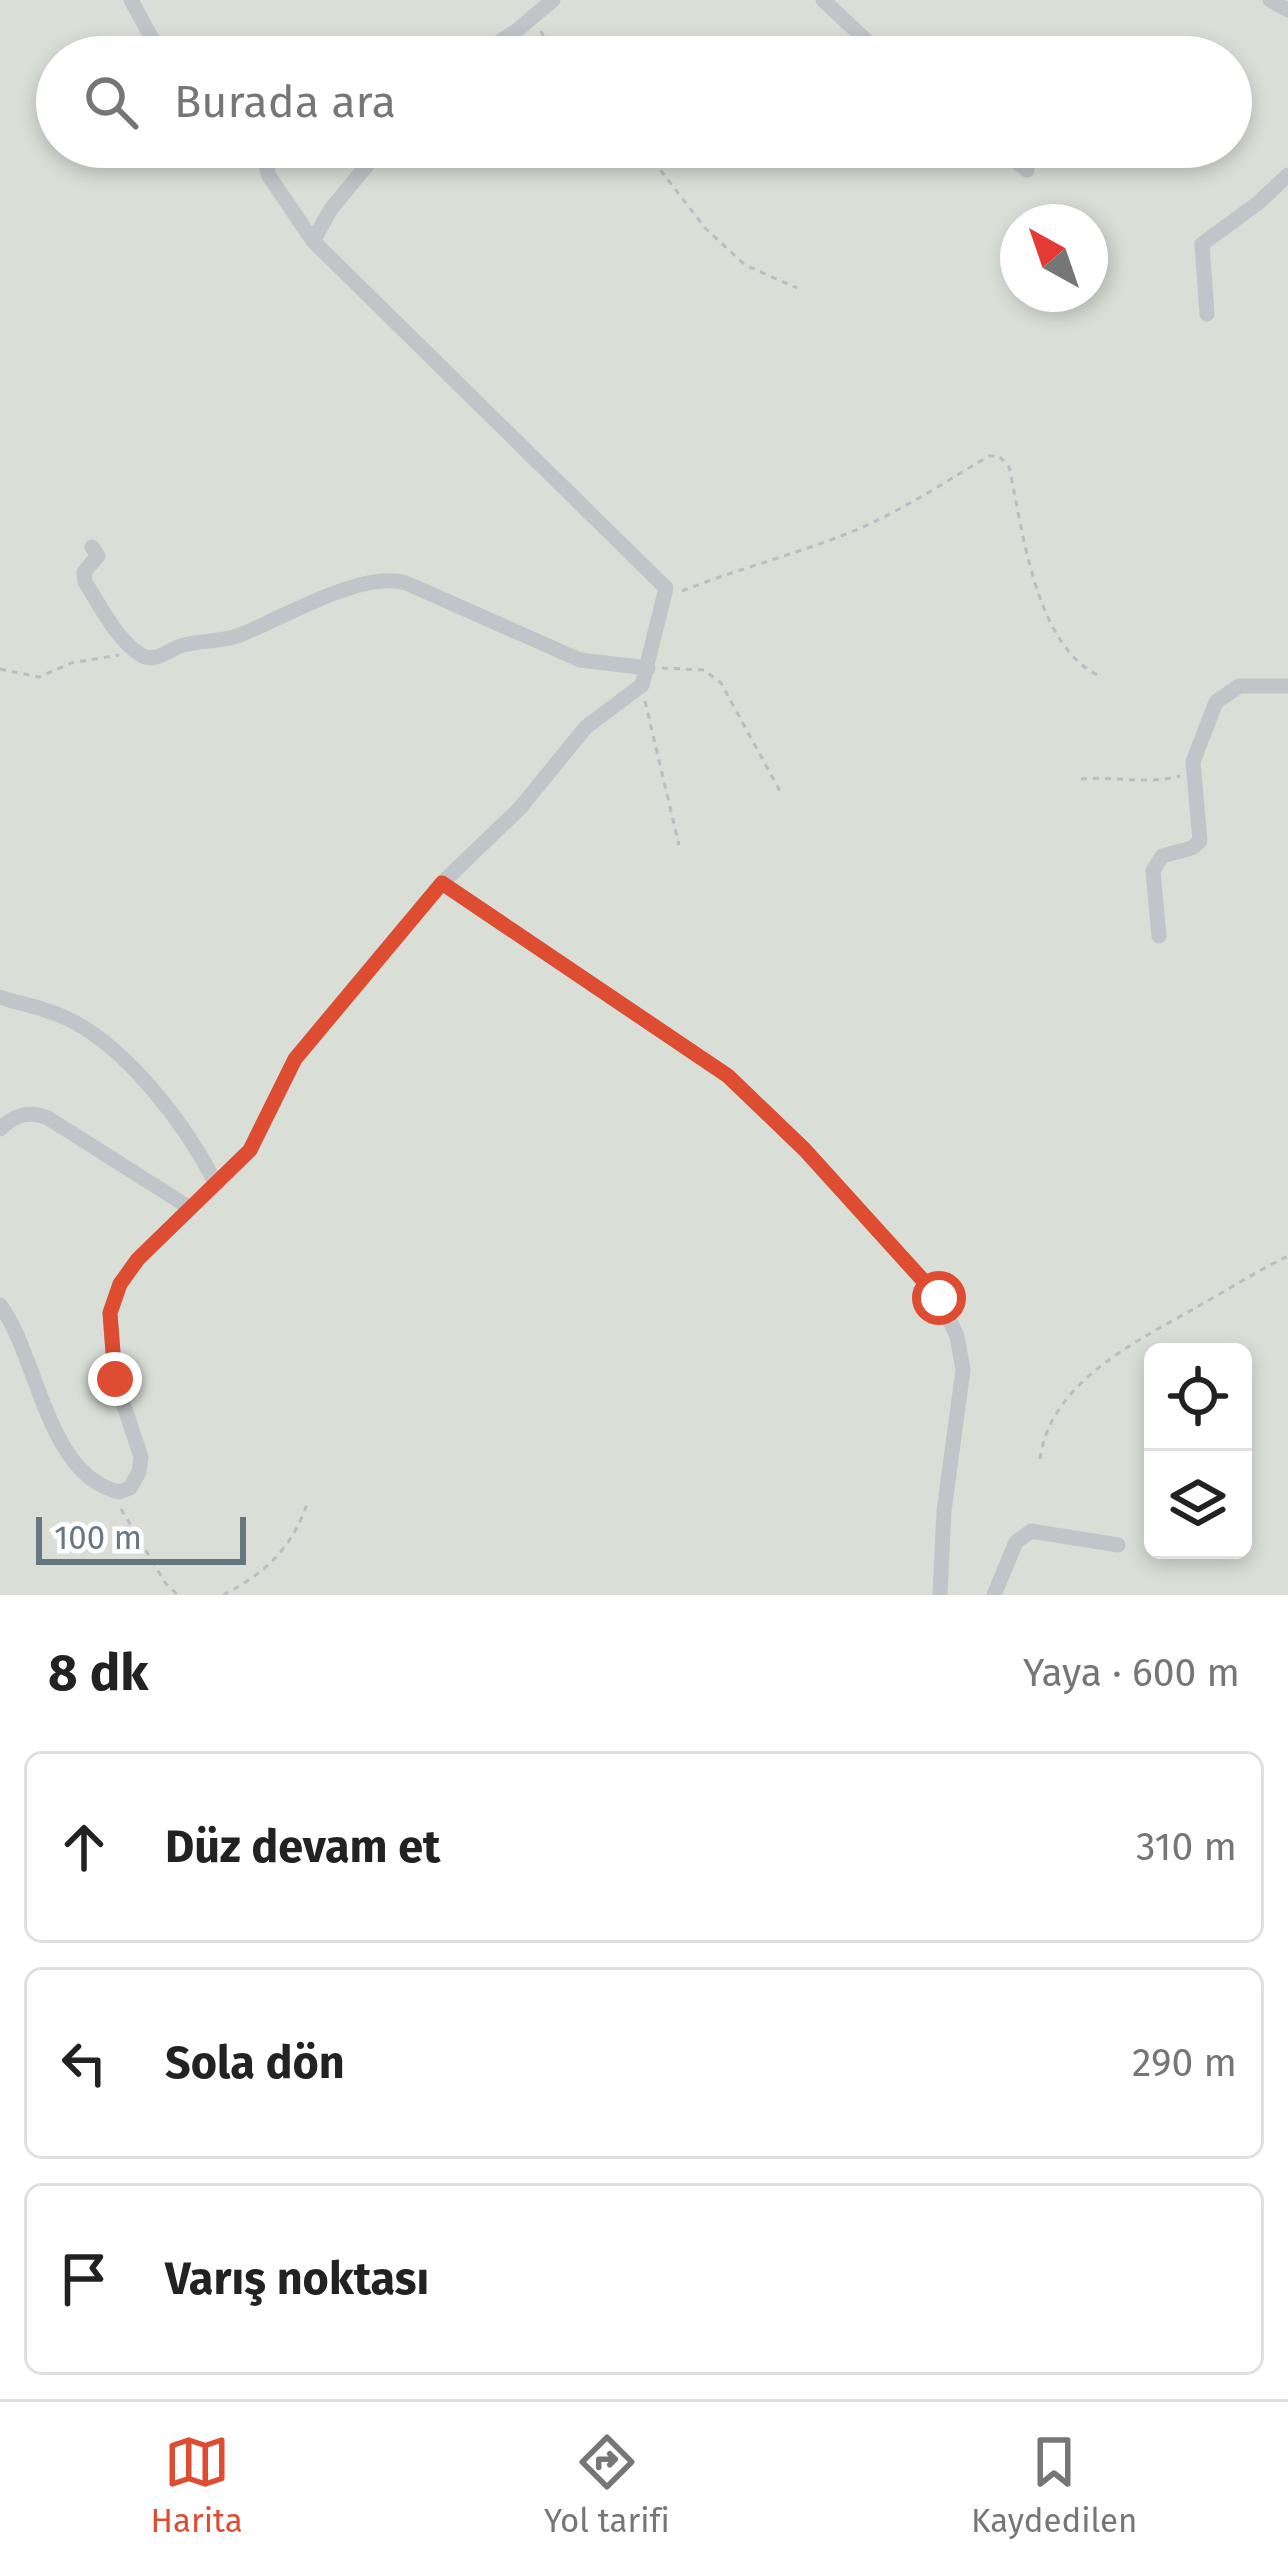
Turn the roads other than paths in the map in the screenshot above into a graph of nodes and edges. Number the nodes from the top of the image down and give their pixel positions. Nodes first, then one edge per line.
1 (131, 0) edge
2 (553, 0) edge
3 (823, 0) edge
4 (1270, 0) edge
5 (1288, 10) edge
6 (151, 36) edge
7 (506, 36) edge
8 (862, 36) edge
9 (267, 168) edge
10 (365, 168) edge
11 (1024, 168) edge
12 (1027, 170) dead end
13 (1288, 175) edge
14 (313, 241) junction
15 (1207, 314) dead end
16 (92, 547) dead end
17 (648, 668) junction
18 (1288, 686) edge
19 (442, 883) junction
20 (1159, 936) dead end
21 (0, 998) edge
22 (0, 1129) edge
23 (216, 1184) junction
24 (190, 1208) junction
25 (0, 1305) edge
26 (1118, 1545) dead end
27 (940, 1595) edge
28 (994, 1595) edge

1 - 6 street
2 - 7 street
3 - 8 street
4 - 5 street
9 - 14 street
10 - 14 street
11 - 12 street
13 - 15 street
14 - 17 street
16 - 17 street
17 - 19 street
18 - 20 street
19 - 23 street
19 - 27 street
21 - 23 street
22 - 24 street
23 - 24 street
24 - 25 street
26 - 28 street

